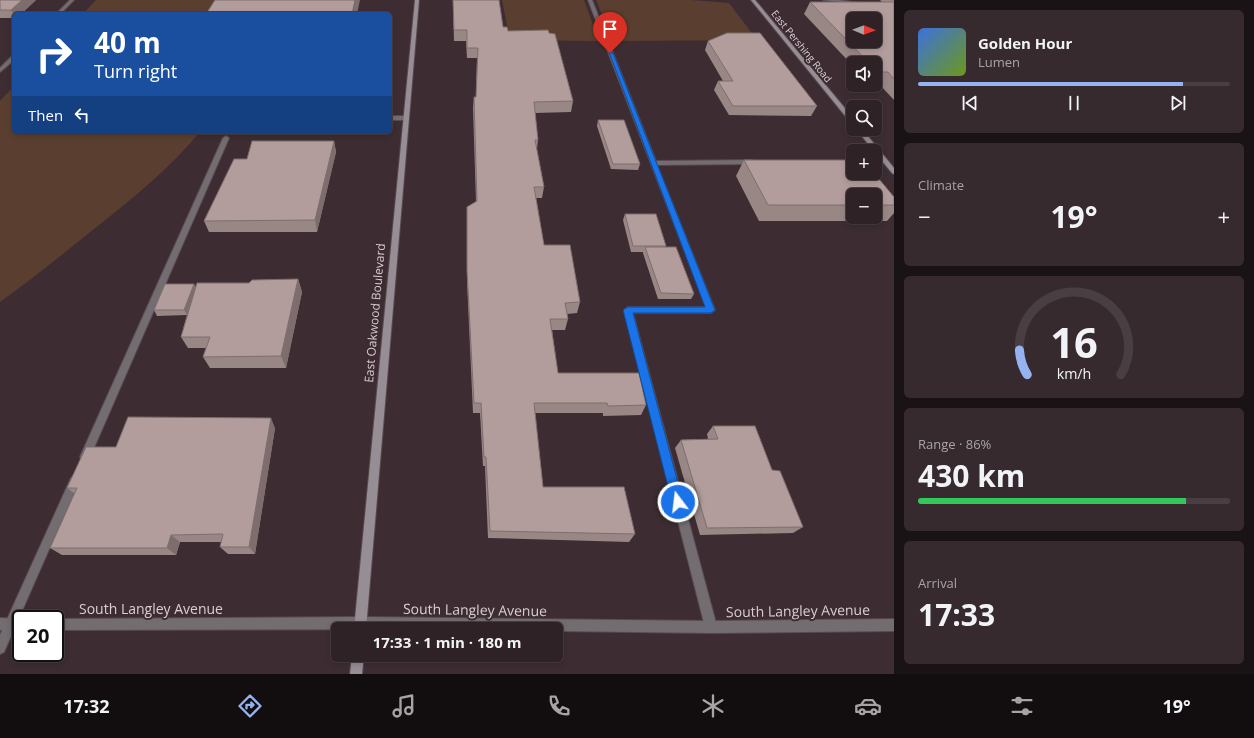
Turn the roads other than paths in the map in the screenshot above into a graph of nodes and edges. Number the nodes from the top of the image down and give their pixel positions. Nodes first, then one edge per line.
1 (72, 0) edge
2 (417, 0) edge
3 (590, 0) edge
4 (753, 0) edge
5 (825, 0) edge
6 (864, 3) edge
7 (60, 12) edge
8 (12, 59) edge
9 (0, 71) edge
10 (846, 113) edge
11 (392, 118) edge
12 (406, 118) junction
13 (865, 136) edge
14 (226, 138) dead end
15 (885, 161) joint
16 (756, 162) edge
17 (653, 163) junction
18 (894, 172) edge
19 (360, 622) edge
20 (11, 624) edge
21 (64, 624) edge
22 (894, 625) edge
23 (331, 626) edge
24 (563, 627) edge
25 (711, 627) junction
26 (0, 648) edge
27 (357, 662) edge
28 (356, 674) edge

1 - 7 street
2 - 12 street, East Oakwood Boulevard
3 - 17 street
4 - 10 street, East Pershing Road
5 - 6 street
8 - 9 street
11 - 12 street
12 - 19 street, East Oakwood Boulevard
13 - 15 street
14 - 20 street
15 - 18 street
16 - 17 street
17 - 25 street
20 - 26 street
21 - 23 street, South Langley Avenue
22 - 25 street, South Langley Avenue
24 - 25 street, South Langley Avenue
27 - 28 street

